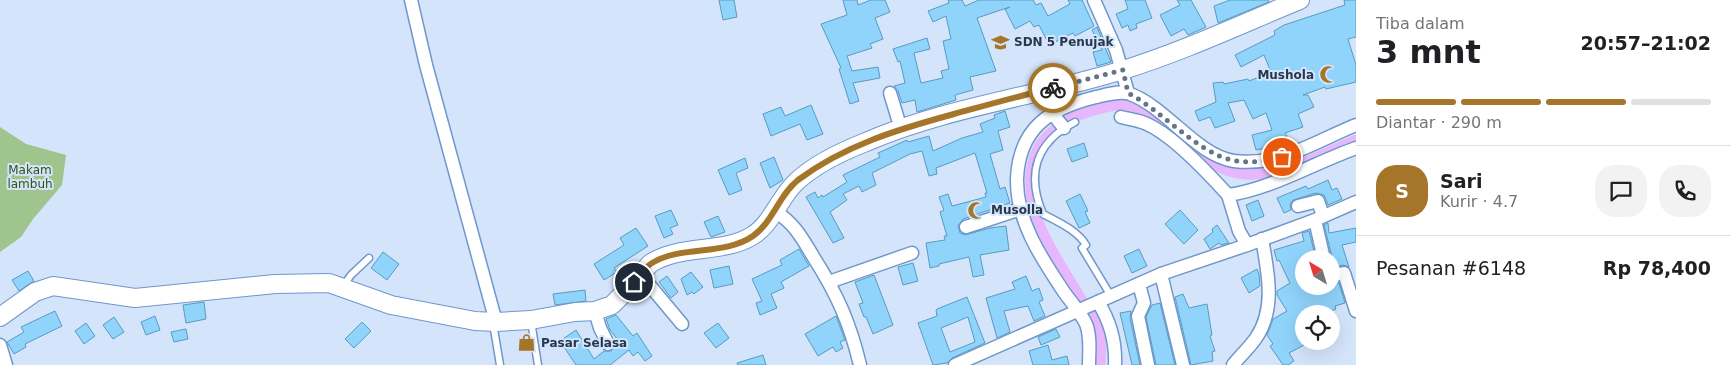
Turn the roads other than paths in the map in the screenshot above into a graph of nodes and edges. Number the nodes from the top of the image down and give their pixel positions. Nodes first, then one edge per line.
1 (411, 0) edge
2 (1094, 0) edge
3 (1300, 0) edge
4 (1123, 70) junction
5 (890, 93) dead end
6 (1128, 93) junction
7 (1053, 114) junction
8 (1121, 117) dead end
9 (1067, 125) joint
10 (1356, 125) edge
11 (901, 129) junction
12 (1188, 145) junction
13 (1356, 148) edge
14 (1321, 151) junction
15 (1228, 195) junction
16 (1356, 202) edge
17 (1298, 206) dead end
18 (1021, 209) junction
19 (775, 211) junction
20 (1319, 218) junction
21 (966, 227) dead end
22 (1262, 239) junction
23 (1247, 244) junction
24 (1323, 250) edge
25 (912, 253) dead end
26 (369, 258) dead end
27 (1340, 273) edge
28 (641, 274) junction
29 (1161, 274) junction
30 (829, 282) junction
31 (1138, 284) junction
32 (343, 286) junction
33 (1111, 296) junction
34 (1088, 307) junction
35 (595, 311) junction
36 (1356, 311) edge
37 (0, 317) edge
38 (531, 320) junction
39 (494, 322) junction
40 (682, 324) dead end
41 (0, 344) edge
42 (608, 344) dead end
43 (6, 365) edge
44 (500, 365) edge
45 (538, 365) edge
46 (860, 365) edge
47 (956, 365) edge
48 (1089, 365) edge
49 (1115, 365) edge
50 (1148, 365) edge
51 (1183, 365) edge
52 (1233, 365) edge

1 - 39 street
2 - 4 street
3 - 4 street
4 - 6 street
4 - 11 street
5 - 11 street
6 - 7 street
6 - 12 street
7 - 9 street
7 - 18 street
8 - 12 street
9 - 33 lane
10 - 14 street
11 - 19 street
12 - 14 street
12 - 15 street
13 - 14 street
14 - 15 street
15 - 23 street
16 - 20 street
17 - 20 street
18 - 21 street
18 - 34 street
19 - 28 street
19 - 30 street
20 - 22 street
20 - 24 street
22 - 23 street
22 - 52 street
23 - 29 street
25 - 30 street
26 - 32 lane
27 - 36 street
28 - 35 street
28 - 40 street
29 - 31 street
29 - 51 street
30 - 46 street
31 - 33 street
31 - 50 street
32 - 37 street
32 - 39 street
33 - 34 street
34 - 47 street
34 - 48 street
34 - 49 street
35 - 38 street
35 - 42 street
38 - 39 street
38 - 45 lane
39 - 44 lane
41 - 43 street

